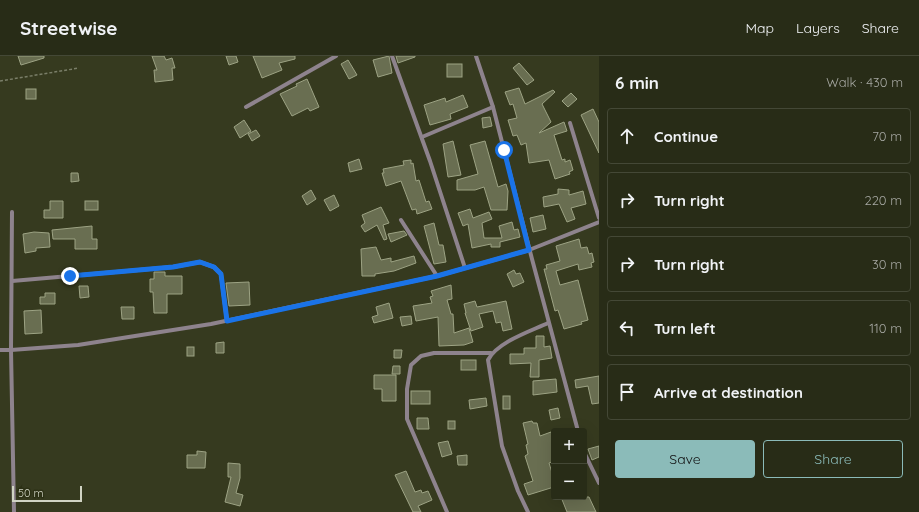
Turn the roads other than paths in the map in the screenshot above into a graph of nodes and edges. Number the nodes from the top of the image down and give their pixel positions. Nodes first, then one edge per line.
1 (336, 56) edge
2 (392, 56) edge
3 (476, 56) edge
4 (246, 107) dead end
5 (493, 107) junction
6 (570, 123) dead end
7 (422, 137) junction
8 (12, 212) dead end
9 (599, 218) edge
10 (401, 220) dead end
11 (599, 222) edge
12 (529, 250) junction
13 (465, 268) junction
14 (437, 276) junction
15 (12, 281) junction
16 (227, 321) junction
17 (548, 323) junction
18 (0, 350) edge
19 (11, 350) junction
20 (491, 353) junction
21 (577, 428) edge
22 (587, 458) edge
23 (599, 483) edge
24 (14, 512) edge
25 (447, 512) edge
26 (528, 512) edge

1 - 4 street
2 - 7 street
3 - 5 street
5 - 7 street
5 - 12 street
6 - 9 street
7 - 13 street
8 - 15 street
10 - 14 street
11 - 12 street
12 - 13 street
12 - 17 street
13 - 14 street
14 - 16 street
15 - 16 street
15 - 19 street
16 - 19 street
17 - 20 street
17 - 21 street
18 - 19 street
19 - 24 street
20 - 25 street
20 - 26 street
22 - 23 street

